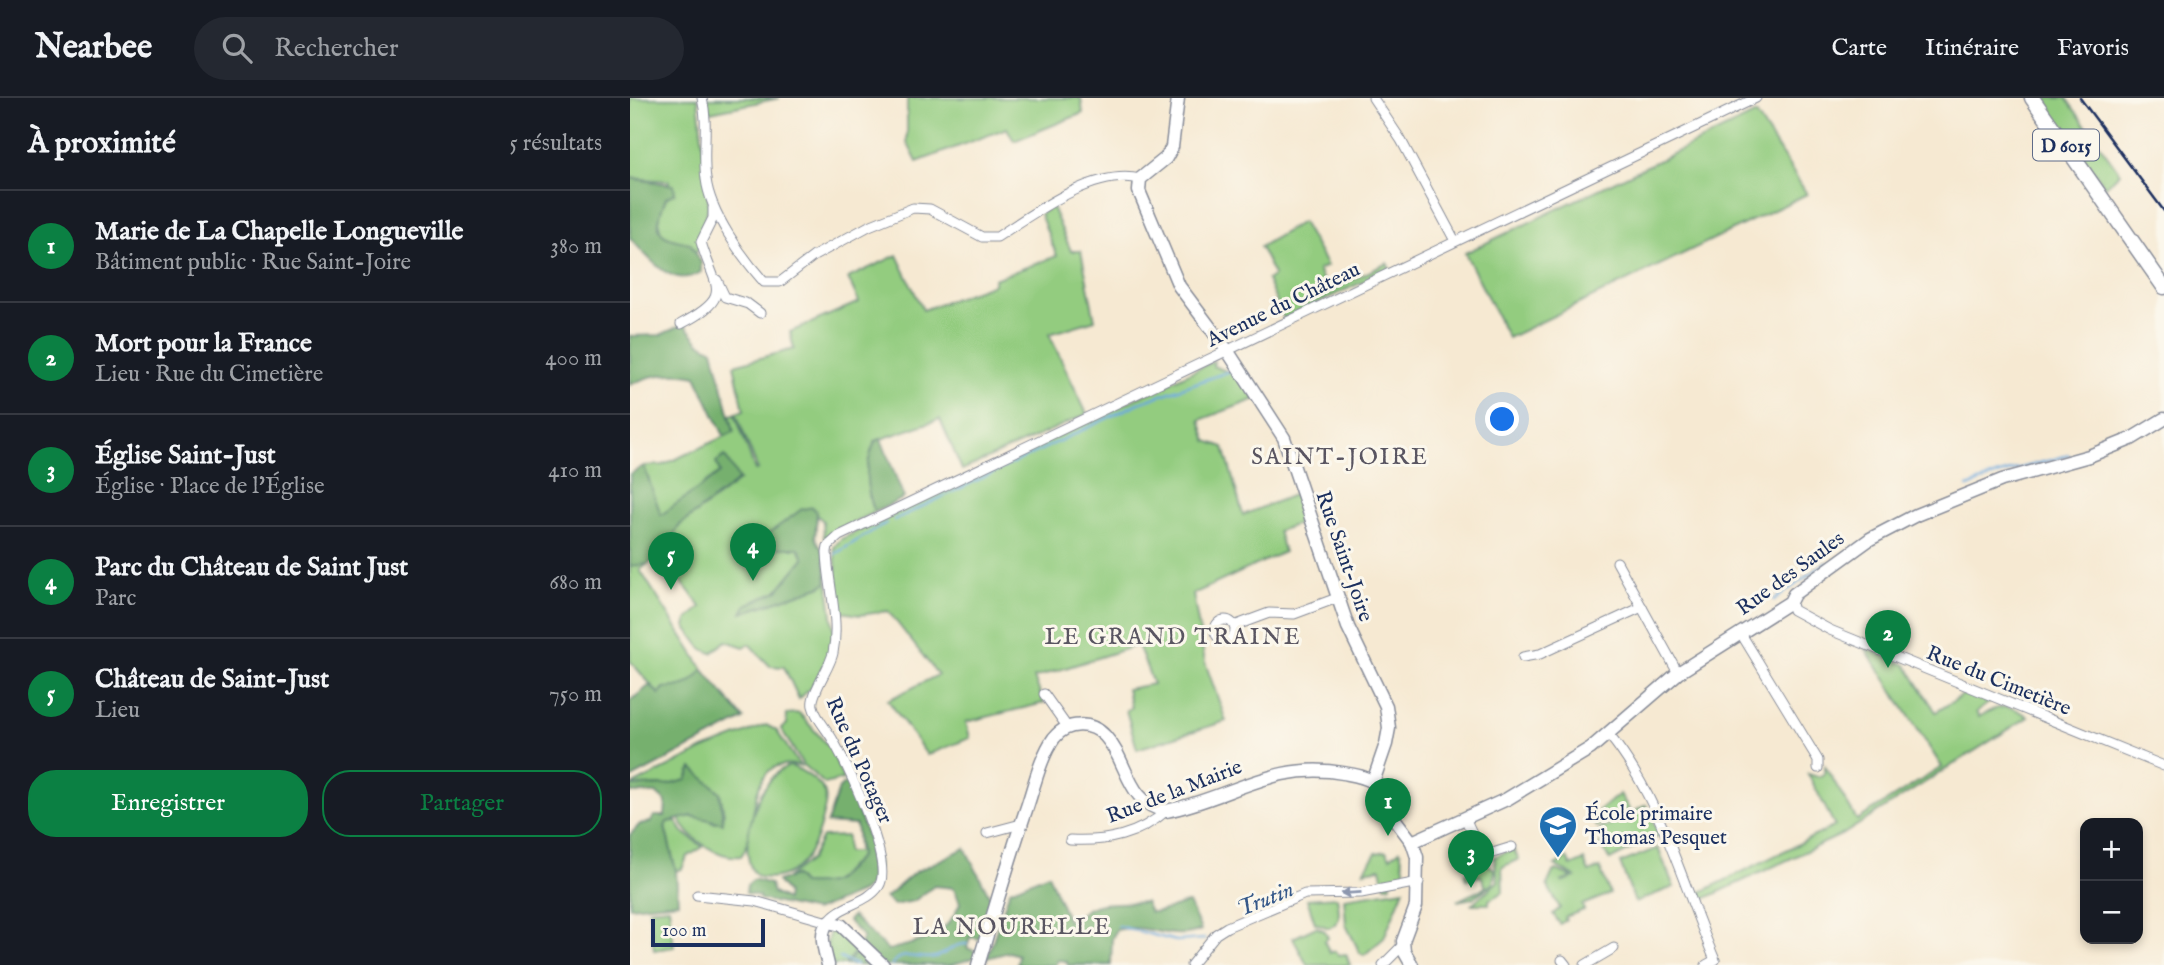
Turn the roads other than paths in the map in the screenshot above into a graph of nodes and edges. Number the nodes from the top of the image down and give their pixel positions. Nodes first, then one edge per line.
1 (702, 98) edge
2 (1178, 98) edge
3 (1373, 98) edge
4 (1756, 98) edge
5 (2032, 98) edge
6 (1140, 180) junction
7 (713, 208) junction
8 (1455, 241) junction
9 (716, 279) junction
10 (2164, 287) edge
11 (760, 313) dead end
12 (681, 324) dead end
13 (1227, 350) junction
14 (2164, 419) edge
15 (828, 546) joint
16 (1617, 562) dead end
17 (1337, 598) junction
18 (1790, 602) junction
19 (1642, 607) junction
20 (1234, 626) dead end
21 (1740, 632) junction
22 (1523, 657) dead end
23 (1678, 673) junction
24 (1044, 694) dead end
25 (1068, 728) junction
26 (1609, 734) junction
27 (2164, 766) edge
28 (1818, 768) dead end
29 (1373, 782) junction
30 (1167, 811) junction
31 (1465, 818) junction
32 (1021, 824) junction
33 (986, 833) dead end
34 (1070, 840) dead end
35 (1412, 842) junction
36 (1512, 847) dead end
37 (1419, 882) junction
38 (696, 895) dead end
39 (828, 922) junction
40 (1403, 945) junction
41 (1614, 948) dead end
42 (828, 965) edge
43 (883, 965) edge
44 (978, 965) edge
45 (1191, 965) edge
46 (1383, 965) edge
47 (1412, 965) edge
48 (1585, 965) edge
49 (1706, 965) edge

1 - 7 street
2 - 6 street
3 - 8 street
4 - 8 street, Avenue du Château
5 - 10 main road, D 6015
6 - 7 street
6 - 13 street, Rue Saint-Joire
7 - 9 street
8 - 13 street, Avenue du Château
9 - 11 street
9 - 12 street
13 - 15 street, Avenue du Château
13 - 17 street, Rue Saint-Joire
14 - 18 street, Rue des Saules
15 - 39 street, Rue du Potager
16 - 19 street
17 - 20 street
17 - 29 street, Rue Saint-Joire
18 - 21 street, Rue des Saules
18 - 27 street, Rue du Cimetière
19 - 22 street
19 - 23 street
21 - 23 street, Rue des Saules
21 - 28 street
23 - 26 street, Rue des Saules
24 - 25 street
25 - 30 street
25 - 32 street
26 - 31 street, Rue des Saules
26 - 49 street
29 - 30 street, Rue de la Mairie
29 - 35 street
30 - 34 street, Rue de la Mairie
31 - 35 street, Rue des Saules
31 - 36 street
32 - 33 street
32 - 44 street
35 - 37 street
37 - 40 street
37 -> 45 street
38 - 39 street
39 - 42 street
39 - 43 street
40 - 46 street
40 - 47 street
41 - 48 street

